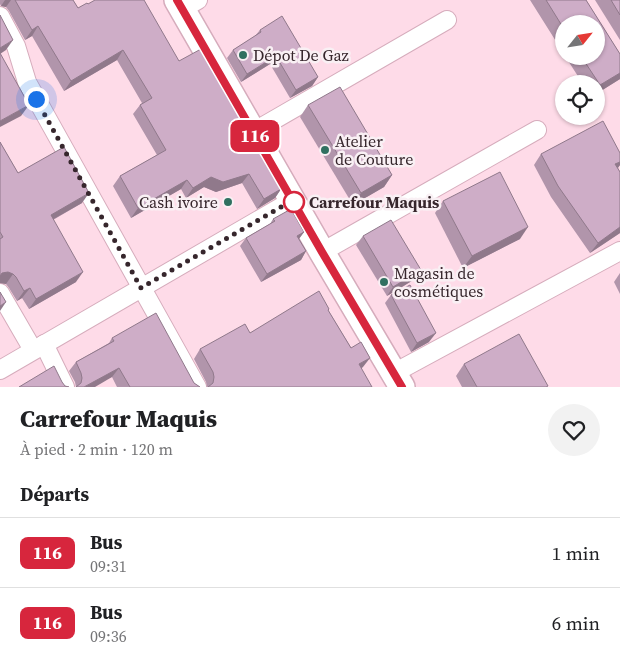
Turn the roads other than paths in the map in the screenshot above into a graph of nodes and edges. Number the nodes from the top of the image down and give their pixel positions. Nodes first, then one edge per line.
1 (186, 3) edge
2 (0, 16) edge
3 (447, 20) dead end
4 (537, 130) dead end
5 (253, 132) junction
6 (293, 200) junction
7 (620, 251) edge
8 (322, 252) junction
9 (141, 288) junction
10 (0, 294) edge
11 (39, 347) junction
12 (0, 370) edge
13 (398, 380) edge
14 (65, 387) edge
15 (197, 387) edge

1 - 5 street
2 - 9 street
3 - 5 street
4 - 8 street
5 - 6 street
6 - 8 street
6 - 9 street
7 - 13 street
8 - 13 street
9 - 11 street
9 - 15 street
10 - 11 street
11 - 12 street
11 - 14 street

